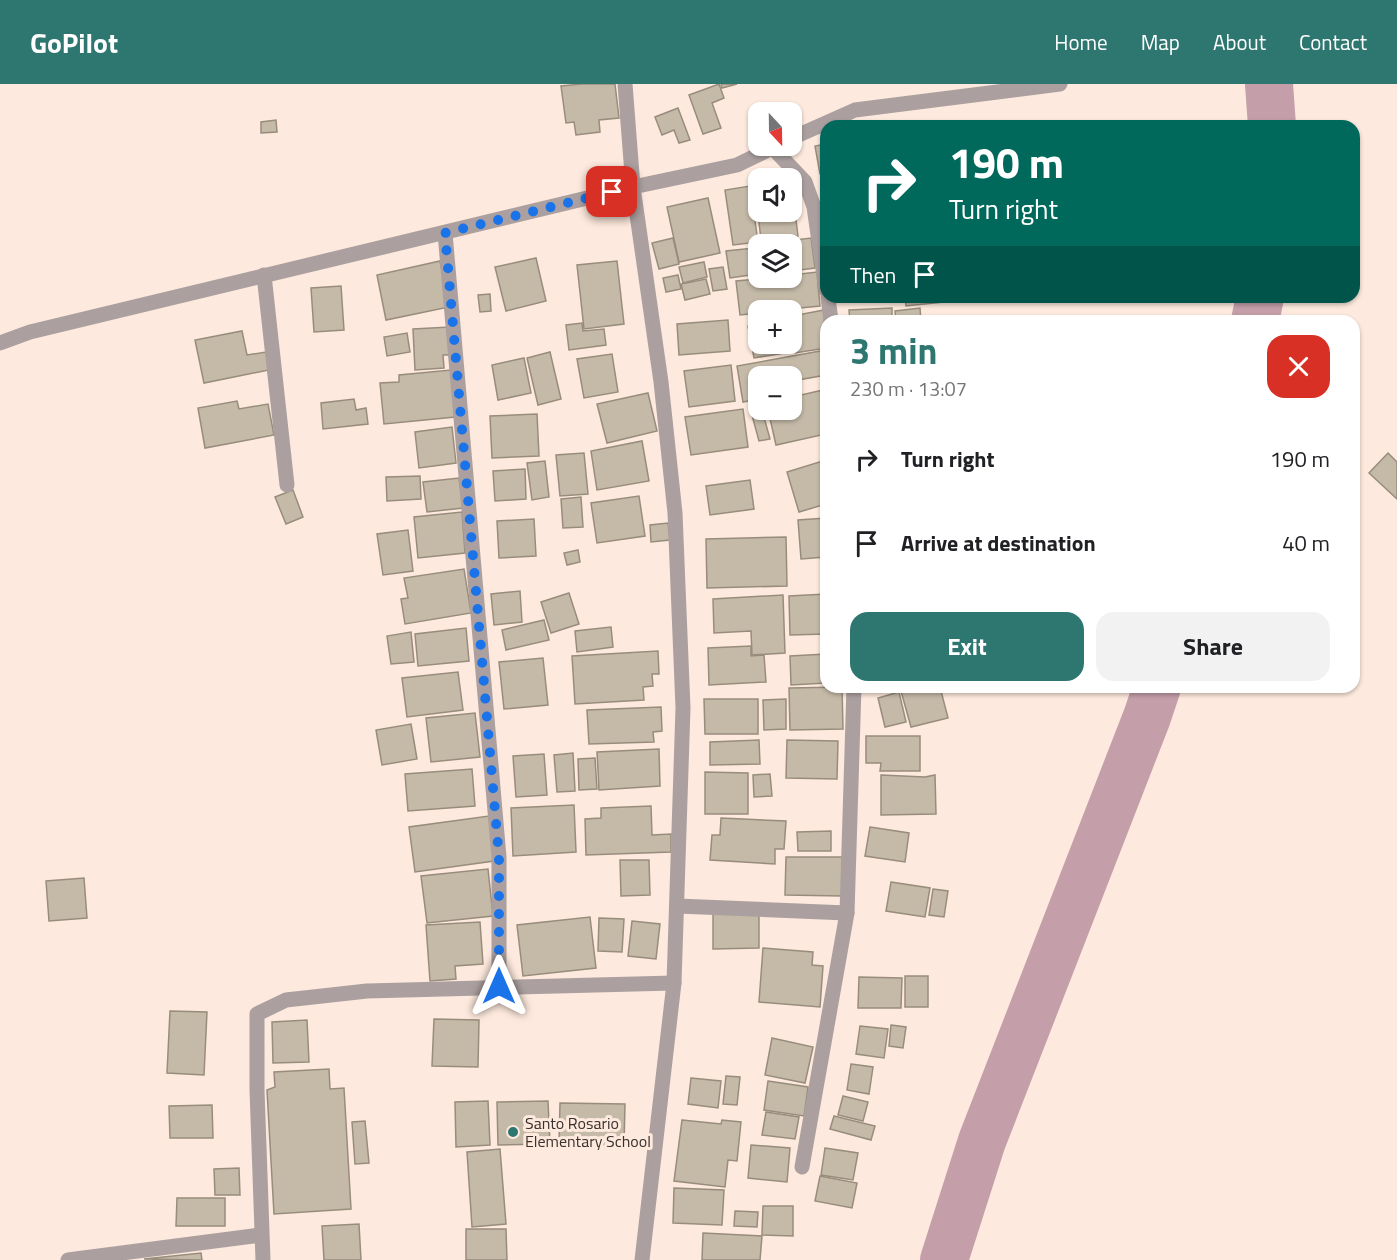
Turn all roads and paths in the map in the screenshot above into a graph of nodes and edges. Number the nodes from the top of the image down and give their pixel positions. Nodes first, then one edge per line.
1 (624, 84) edge
2 (1060, 84) edge
3 (832, 120) edge
4 (820, 126) edge
5 (802, 134) edge
6 (755, 156) edge
7 (783, 156) edge
8 (633, 187) junction
9 (445, 233) junction
10 (820, 252) edge
11 (264, 275) junction
12 (0, 343) edge
13 (287, 485) dead end
14 (854, 693) edge
15 (677, 906) junction
16 (847, 913) junction
17 (674, 983) junction
18 (499, 986) junction
19 (802, 1167) dead end
20 (261, 1234) junction
21 (68, 1260) edge
22 (263, 1260) edge
23 (642, 1260) edge

1 - 8 street
2 - 3 street
4 - 5 street
6 - 8 street
7 - 10 street
8 - 9 street
8 - 15 street
9 - 11 street
9 - 18 street
11 - 12 street
11 - 13 street
14 - 16 street
15 - 16 street
15 - 17 street
16 - 19 street
17 - 18 street
17 - 23 street
18 - 20 street
20 - 21 street
20 - 22 street

